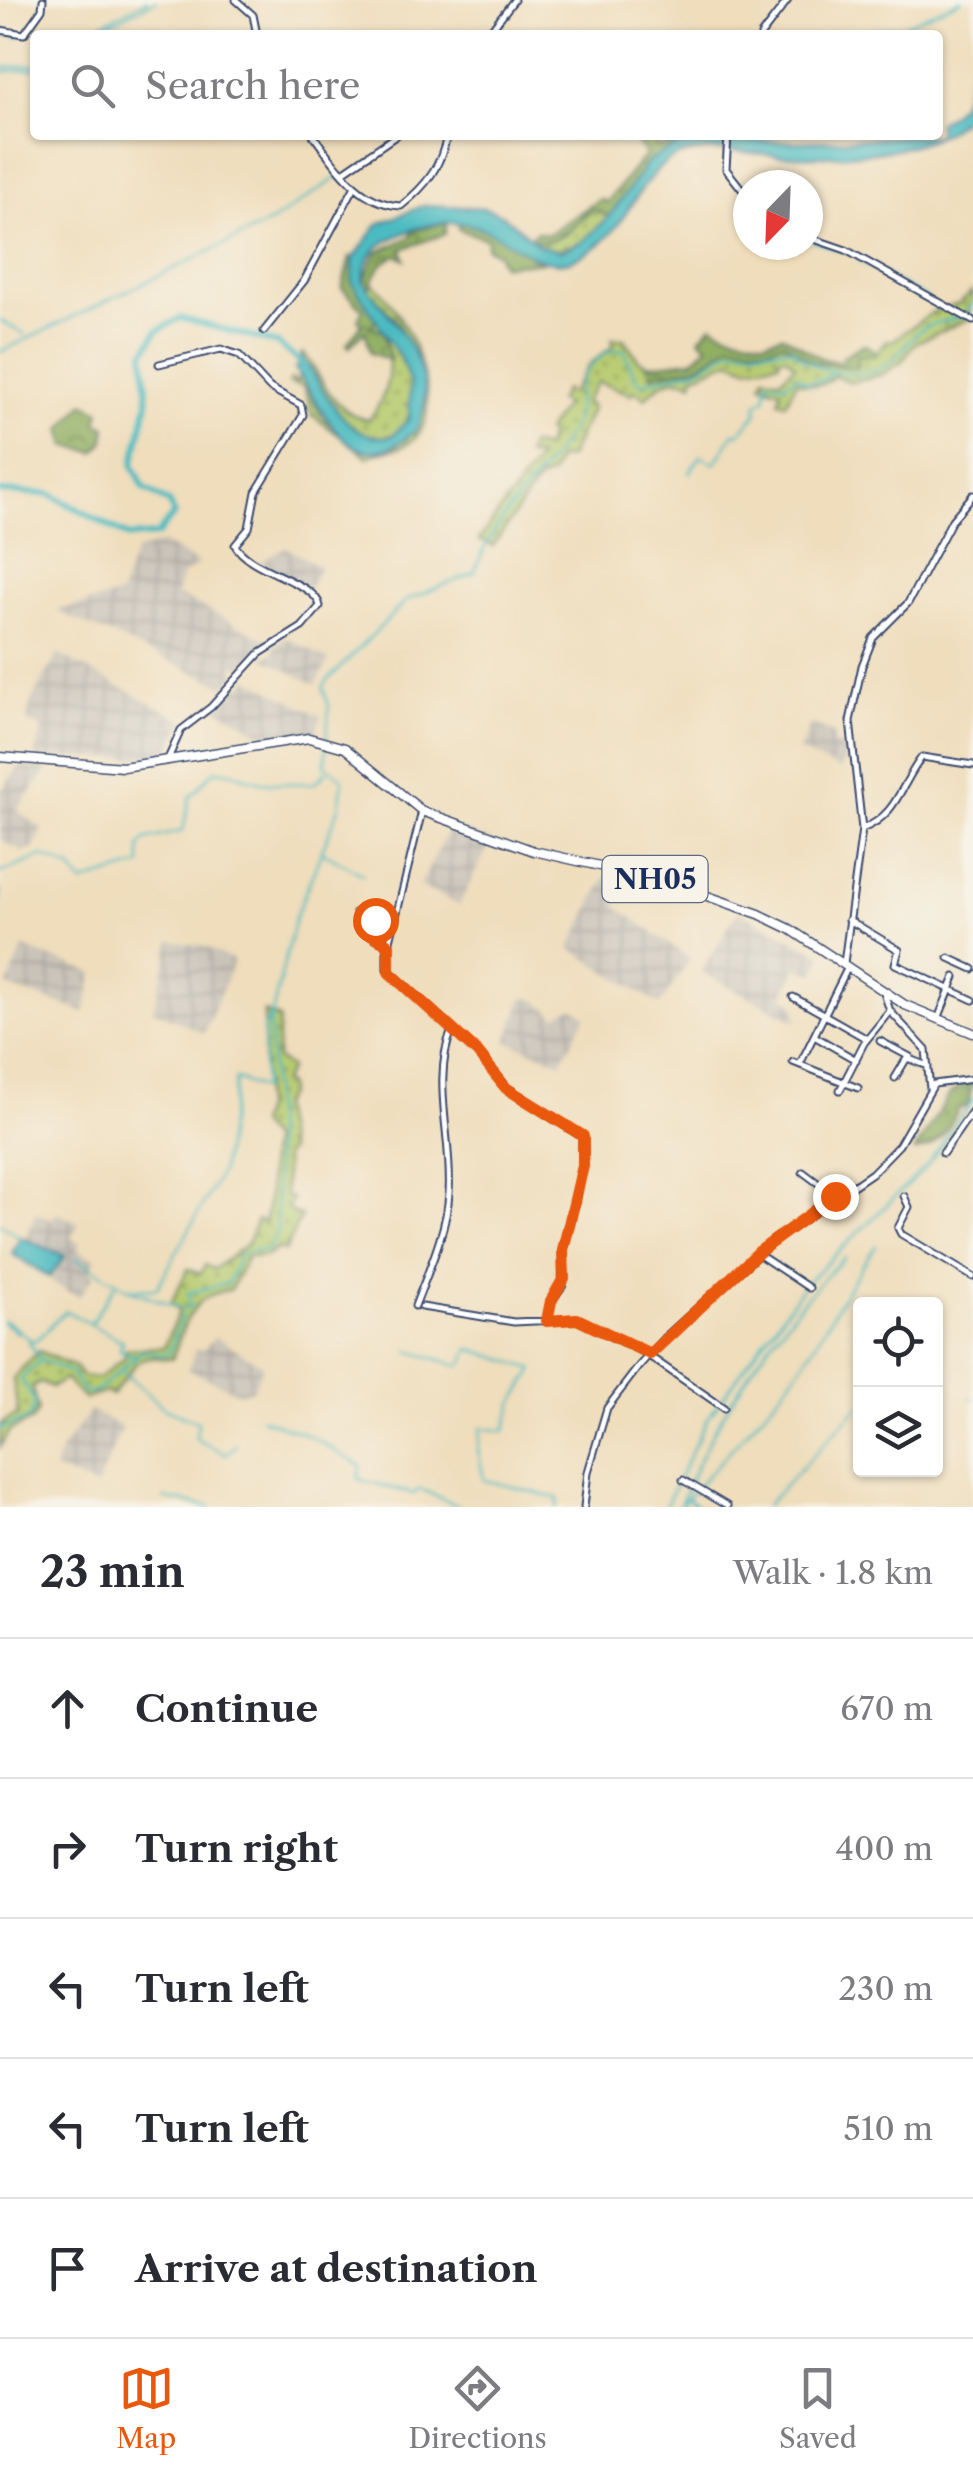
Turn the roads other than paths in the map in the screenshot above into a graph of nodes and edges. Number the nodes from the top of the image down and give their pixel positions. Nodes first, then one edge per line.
1 (43, 0) edge
2 (236, 0) edge
3 (514, 0) edge
4 (788, 0) edge
5 (0, 30) edge
6 (256, 30) edge
7 (491, 30) edge
8 (765, 30) edge
9 (316, 140) edge
10 (390, 140) edge
11 (446, 140) edge
12 (729, 140) edge
13 (342, 172) junction
14 (733, 183) edge
15 (354, 188) junction
16 (823, 242) edge
17 (970, 319) edge
18 (264, 331) dead end
19 (160, 364) dead end
20 (973, 495) edge
21 (0, 757) edge
22 (166, 764) junction
23 (973, 766) edge
24 (422, 811) junction
25 (862, 829) junction
26 (356, 912) dead end
27 (849, 920) junction
28 (389, 945) junction
29 (949, 958) dead end
30 (846, 966) junction
31 (973, 969) edge
32 (954, 977) dead end
33 (950, 989) junction
34 (883, 990) junction
35 (793, 996) dead end
36 (973, 1000) edge
37 (890, 1011) junction
38 (826, 1016) junction
39 (938, 1019) junction
40 (452, 1030) junction
41 (973, 1033) edge
42 (816, 1037) junction
43 (867, 1038) junction
44 (880, 1041) dead end
45 (910, 1056) junction
46 (856, 1060) junction
47 (929, 1067) junction
48 (895, 1078) dead end
49 (973, 1078) edge
50 (845, 1080) junction
51 (858, 1088) dead end
52 (930, 1089) junction
53 (840, 1090) dead end
54 (973, 1110) edge
55 (944, 1153) dead end
56 (803, 1172) dead end
57 (835, 1196) junction
58 (904, 1196) dead end
59 (758, 1254) junction
60 (973, 1277) edge
61 (809, 1288) dead end
62 (547, 1321) junction
63 (650, 1355) junction
64 (724, 1408) dead end
65 (683, 1480) dead end
66 (728, 1506) edge
67 (584, 1507) edge

1 - 5 street
2 - 6 street
3 - 7 street
4 - 8 street
9 - 13 street
10 - 13 street
11 - 15 street
12 - 14 street
13 - 15 street
15 - 18 street
16 - 17 street
19 - 22 street
20 - 25 street
21 - 22 main road, NH05
22 - 24 main road, NH05
23 - 25 street
24 - 28 street
24 - 30 main road, NH05
25 - 27 street
26 - 28 street
27 - 30 street
27 - 33 street
28 - 40 street
29 - 31 street
30 - 34 main road, NH05
30 - 38 street
32 - 33 street
33 - 36 street
33 - 39 street
34 - 37 street
34 - 39 main road, NH05
35 - 38 street
37 - 43 street
37 - 47 street
38 - 42 street
38 - 43 street
39 - 41 main road, NH05
40 - 62 street
40 - 62 street
42 - 46 street
42 - 50 street
43 - 46 street
44 - 45 street
45 - 47 street
45 - 48 street
46 - 50 street
47 - 52 street
49 - 52 street
50 - 51 street
50 - 53 street
52 - 57 street
54 - 55 street
56 - 57 street
57 - 59 street
58 - 60 street
59 - 61 street
59 - 63 street
62 - 63 street
63 - 64 street
63 - 67 street
65 - 66 street

